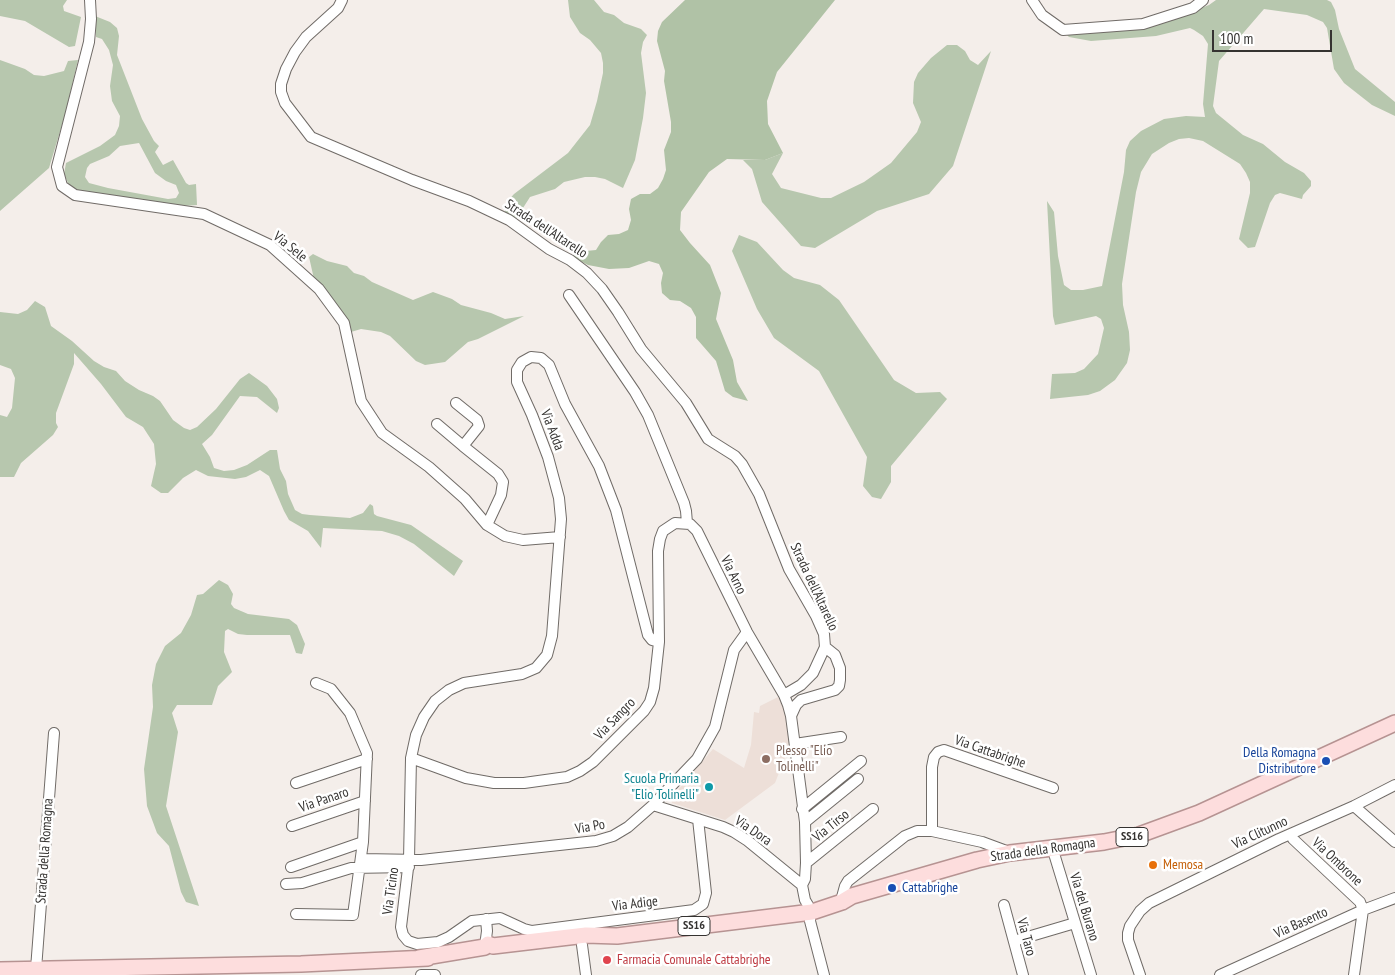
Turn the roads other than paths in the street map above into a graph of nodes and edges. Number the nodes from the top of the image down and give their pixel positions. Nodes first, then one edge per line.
1 (90, 0) edge
2 (342, 0) edge
3 (1032, 0) edge
4 (1203, 0) edge
5 (569, 295) dead end
6 (456, 403) dead end
7 (436, 424) dead end
8 (463, 446) junction
9 (687, 523) junction
10 (487, 525) junction
11 (560, 537) junction
12 (746, 632) junction
13 (659, 642) junction
14 (825, 647) junction
15 (316, 683) dead end
16 (784, 695) junction
17 (792, 716) junction
18 (1395, 723) edge
19 (54, 732) dead end
20 (841, 737) dead end
21 (795, 744) junction
22 (412, 758) junction
23 (367, 759) junction
24 (861, 761) dead end
25 (858, 779) dead end
26 (296, 783) dead end
27 (1395, 785) edge
28 (1053, 788) dead end
29 (365, 801) junction
30 (653, 805) junction
31 (1354, 806) junction
32 (802, 809) junction
33 (873, 809) dead end
34 (698, 819) junction
35 (805, 822) junction
36 (292, 826) dead end
37 (932, 831) junction
38 (1291, 834) junction
39 (363, 842) junction
40 (1395, 842) edge
41 (1052, 848) junction
42 (1010, 853) junction
43 (360, 863) junction
44 (806, 863) junction
45 (409, 864) junction
46 (291, 867) dead end
47 (286, 884) dead end
48 (803, 887) junction
49 (847, 896) junction
50 (1395, 898) edge
51 (1004, 905) dead end
52 (811, 907) junction
53 (1363, 910) junction
54 (296, 914) dead end
55 (486, 919) junction
56 (1075, 924) junction
57 (1014, 941) junction
58 (586, 942) junction
59 (489, 946) junction
60 (36, 969) junction
61 (301, 969) edge
62 (0, 970) edge
63 (585, 971) edge
64 (421, 975) edge
65 (435, 975) edge
66 (824, 975) edge
67 (1023, 975) edge
68 (1091, 975) edge
69 (1140, 975) edge
70 (1220, 975) edge
71 (1354, 975) edge

1 - 10 street, Via Sele
2 - 14 street, Strada dell'Altarello
3 - 4 street
5 - 9 street, Via Arno
6 - 8 street
7 - 8 street
8 - 10 street
9 - 12 street, Via Arno
9 - 13 street, Via Sangro
10 - 11 street, Via Sele
11 - 13 street, Via Adda
11 - 22 street, Via Adda
12 - 16 street, Via Arno
12 - 30 street, Via Po
13 - 22 street, Via Sangro
14 - 16 street, Strada dell'Altarello
14 - 17 street, Strada dell'Altarello
15 - 23 street, Via Panaro
16 - 17 street, Via Arno
17 - 21 street, Via Arno
18 - 41 main road, Strada della Romagna / SS16
19 - 60 street, Strada della Romagna
20 - 21 street
21 - 32 street, Via Arno
22 - 45 street, Via Ticino
23 - 26 street, Via Panaro
23 - 29 street, Via Panaro
24 - 32 street
25 - 35 street
27 - 31 street, Via Clitunno
28 - 37 street, Via Cattabrighe
29 - 36 street, Via Panaro
29 - 39 street, Via Panaro
30 - 34 street, Via Dora
30 - 45 street, Via Po
31 - 38 street, Via Clitunno
31 - 40 street
32 - 35 street, Via Arno
33 - 44 street, Via Tirso
34 - 48 street, Via Dora
34 - 55 street, Via Adige
35 - 44 street, Via Arno
37 - 42 street
37 - 49 street
38 - 53 street, Via Ombrone
38 - 69 street, Via Clitunno
39 - 43 street, Via Panaro
39 - 46 street
41 - 42 main road, Strada della Romagna / SS16
41 - 56 street, Via del Burano
42 - 49 main road, Strada della Romagna / SS16
43 - 45 street
43 - 47 street
43 - 54 street, Via Panaro
44 - 48 street, Via Arno
45 - 55 street, Via Ticino
48 - 52 street
49 - 52 main road, Strada della Romagna / SS16
50 - 53 street, Via Basento
51 - 57 street, Via Taro
52 - 58 main road, Strada della Romagna / SS16
52 - 66 street
53 - 70 street, Via Basento
53 - 71 street
55 - 59 street
56 - 57 street
56 - 68 street, Via del Burano
57 - 67 street, Via Taro
58 - 59 main road, Strada della Romagna / SS16
58 - 63 street
59 - 61 main road, Strada della Romagna / SS16
60 - 61 main road, Strada della Romagna / SS16
60 - 62 main road, Strada della Romagna / SS16
64 - 65 street

